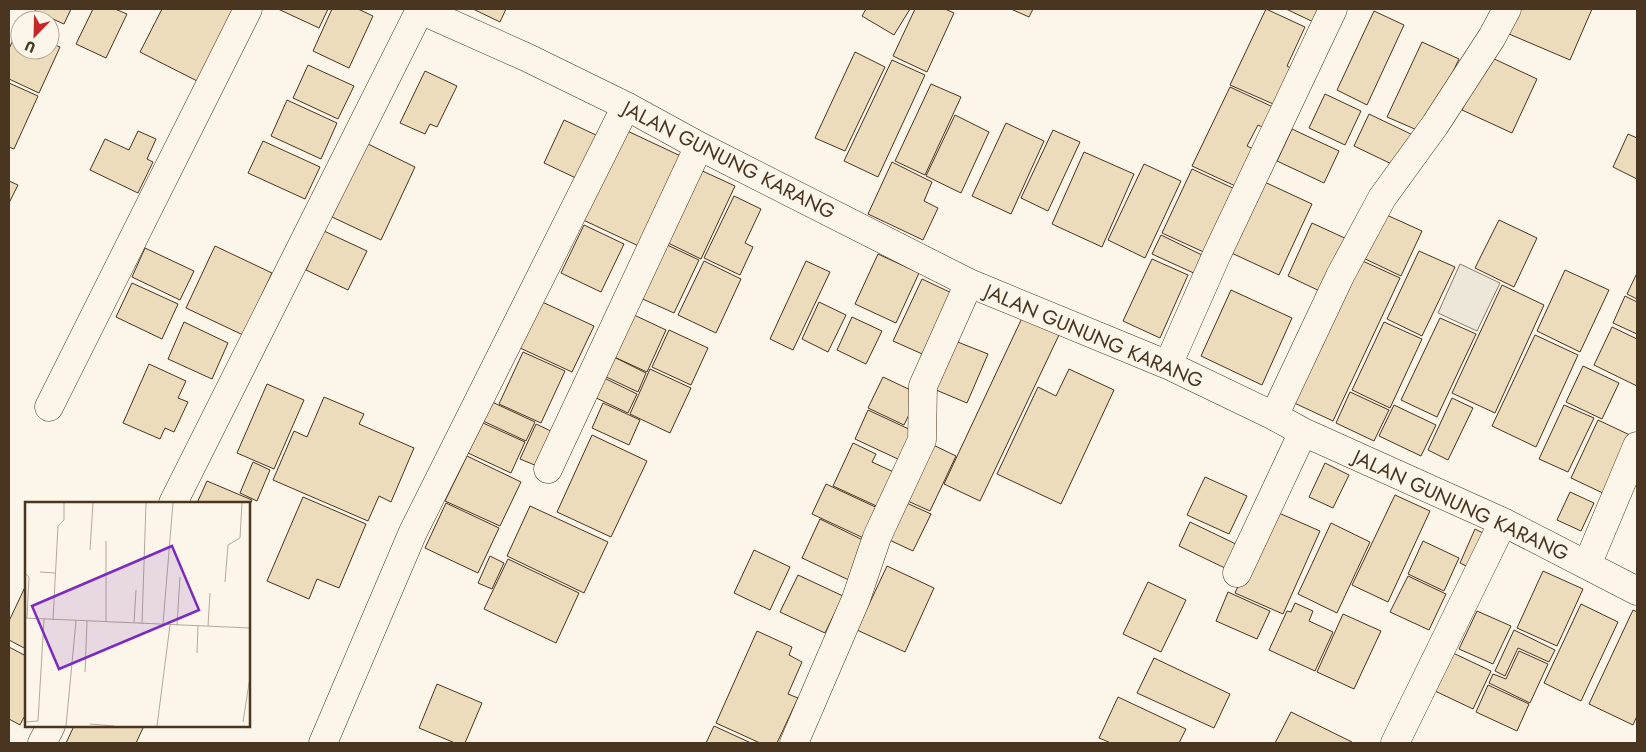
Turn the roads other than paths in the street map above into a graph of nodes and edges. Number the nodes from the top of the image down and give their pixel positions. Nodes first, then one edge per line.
1 (248, 9) edge
2 (419, 9) edge
3 (1333, 9) edge
4 (1507, 9) edge
5 (626, 106) junction
6 (699, 146) junction
7 (969, 283) junction
8 (1168, 366) junction
9 (49, 407) dead end
10 (1274, 416) junction
11 (1303, 432) junction
12 (1637, 446) edge
13 (548, 469) dead end
14 (173, 502) edge
15 (1503, 522) junction
16 (1586, 565) junction
17 (1237, 573) dead end
18 (1637, 590) edge
19 (50, 727) edge
20 (42, 743) edge
21 (322, 743) edge
22 (794, 743) edge
23 (1395, 743) edge

1 - 9 street
2 - 5 street, JALAN GUNUNG KARANG
2 - 14 street
3 - 8 street
4 - 10 street
5 - 6 street, JALAN GUNUNG KARANG
5 - 21 street
6 - 7 street, JALAN GUNUNG KARANG
6 - 13 street
7 - 8 street, JALAN GUNUNG KARANG
7 - 22 street
8 - 10 street, JALAN GUNUNG KARANG
10 - 11 street, JALAN GUNUNG KARANG
11 - 15 street, JALAN GUNUNG KARANG
11 - 17 street
12 - 16 street
15 - 16 street, JALAN GUNUNG KARANG
15 - 23 street
16 - 18 street, JALAN GUNUNG KARANG
19 - 20 street

